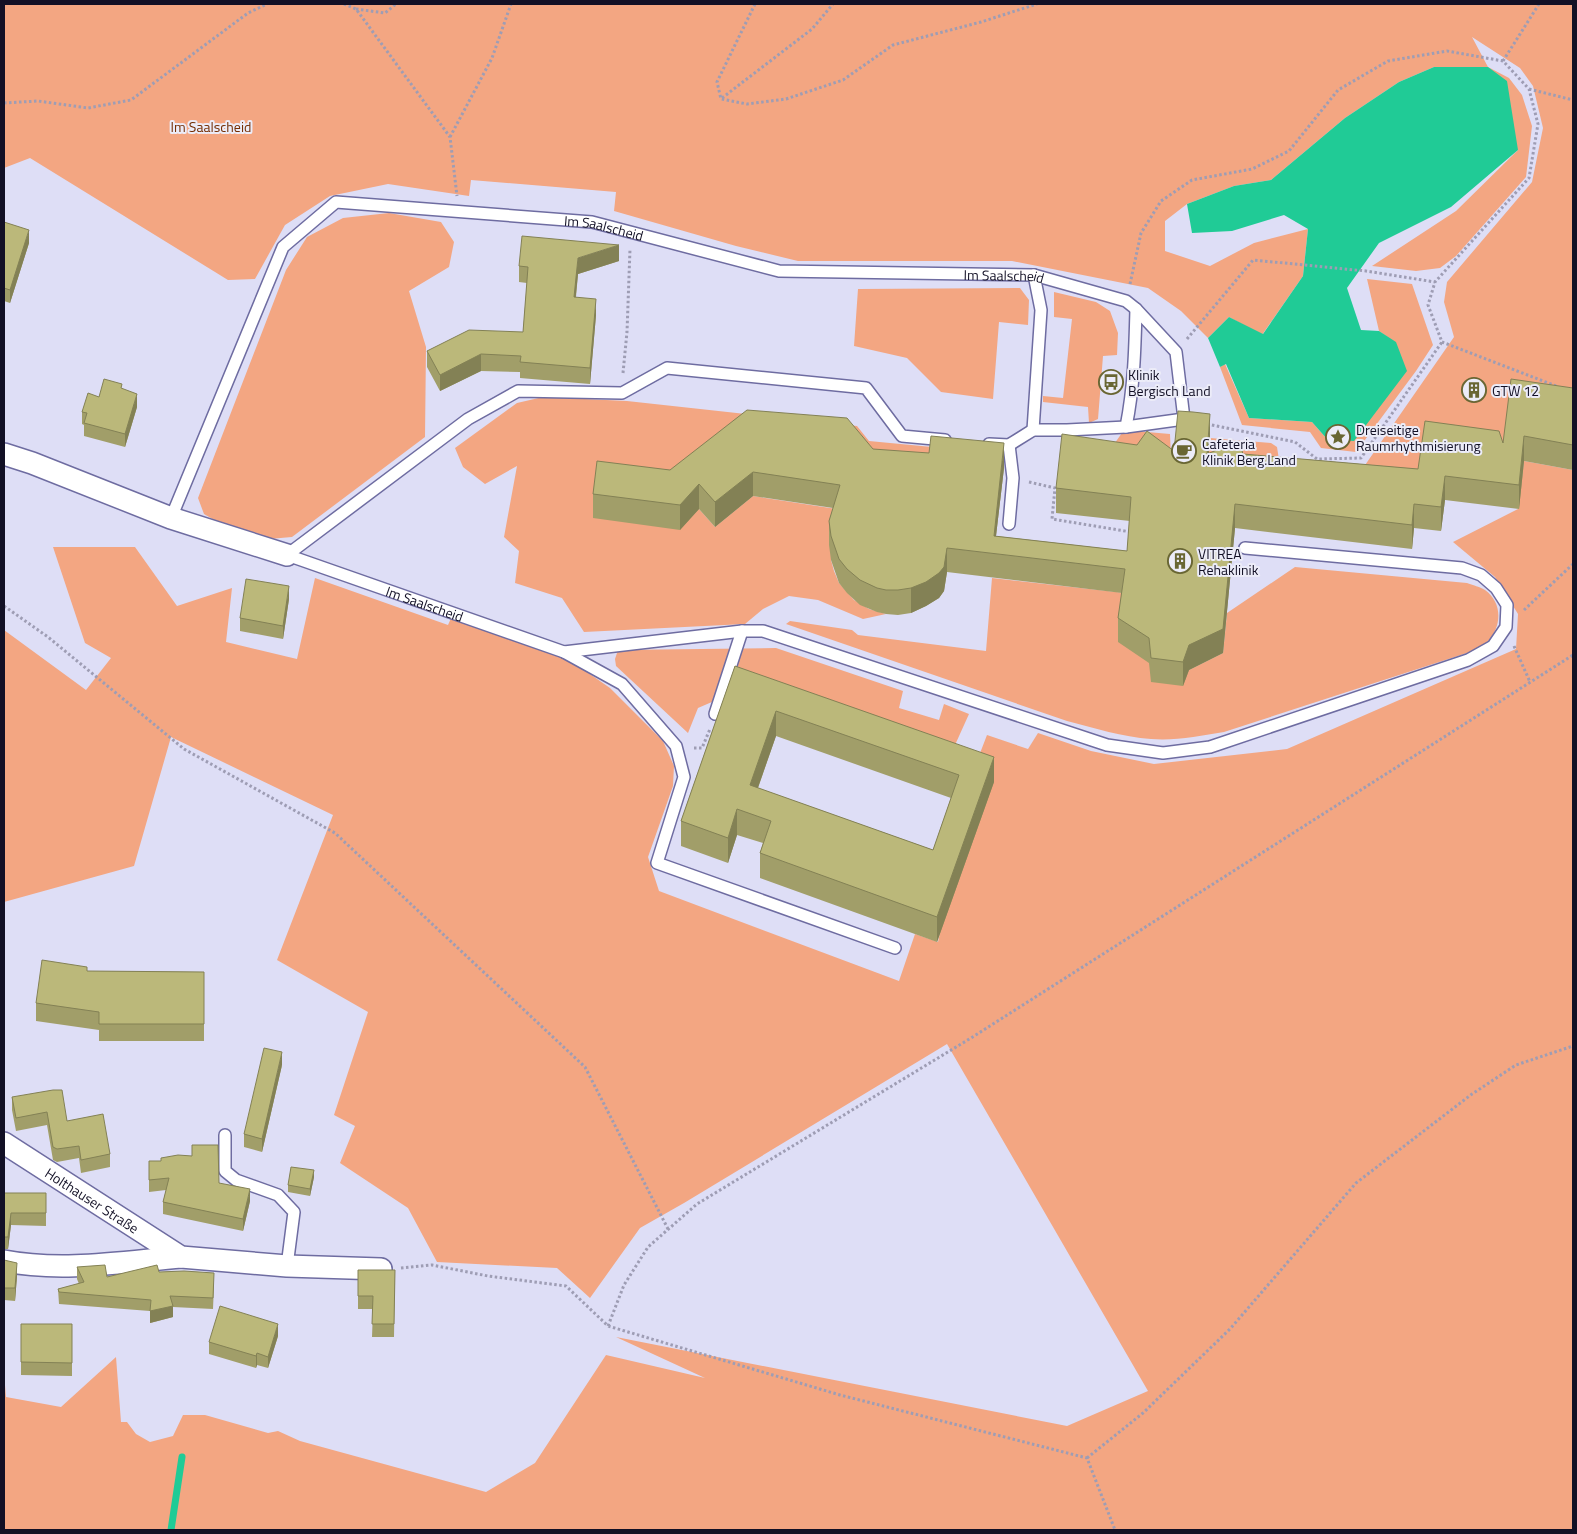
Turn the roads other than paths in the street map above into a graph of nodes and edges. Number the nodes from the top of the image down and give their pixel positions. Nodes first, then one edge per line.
1 (1034, 276) junction
2 (1136, 309) junction
3 (1126, 427) junction
4 (1033, 430) junction
5 (960, 441) edge
6 (980, 443) edge
7 (1009, 446) junction
8 (4, 454) edge
9 (171, 518) junction
10 (1009, 524) dead end
11 (1246, 548) dead end
12 (287, 555) junction
13 (742, 631) junction
14 (564, 652) junction
15 (716, 714) edge
16 (895, 948) dead end
17 (225, 1135) dead end
18 (4, 1143) edge
19 (181, 1256) junction
20 (4, 1261) edge
21 (287, 1266) junction
22 (381, 1269) edge

1 - 2 lane, Im Saalscheid
1 - 4 lane
1 - 9 lane, Im Saalscheid
2 - 3 lane
2 - 3 lane, Im Saalscheid
3 - 4 lane
4 - 7 lane
5 - 12 lane
6 - 7 lane
7 - 10 lane
8 - 9 street, Im Saalscheid
9 - 12 street, Im Saalscheid
11 - 13 lane
12 - 14 lane, Im Saalscheid
13 - 14 lane
13 - 15 lane
14 - 16 lane, Im Saalscheid
17 - 21 lane
18 - 19 street, Holthauser Straße
19 - 20 street, Holthauser Straße
19 - 21 street, Holthauser Straße
21 - 22 street, Holthauser Straße

